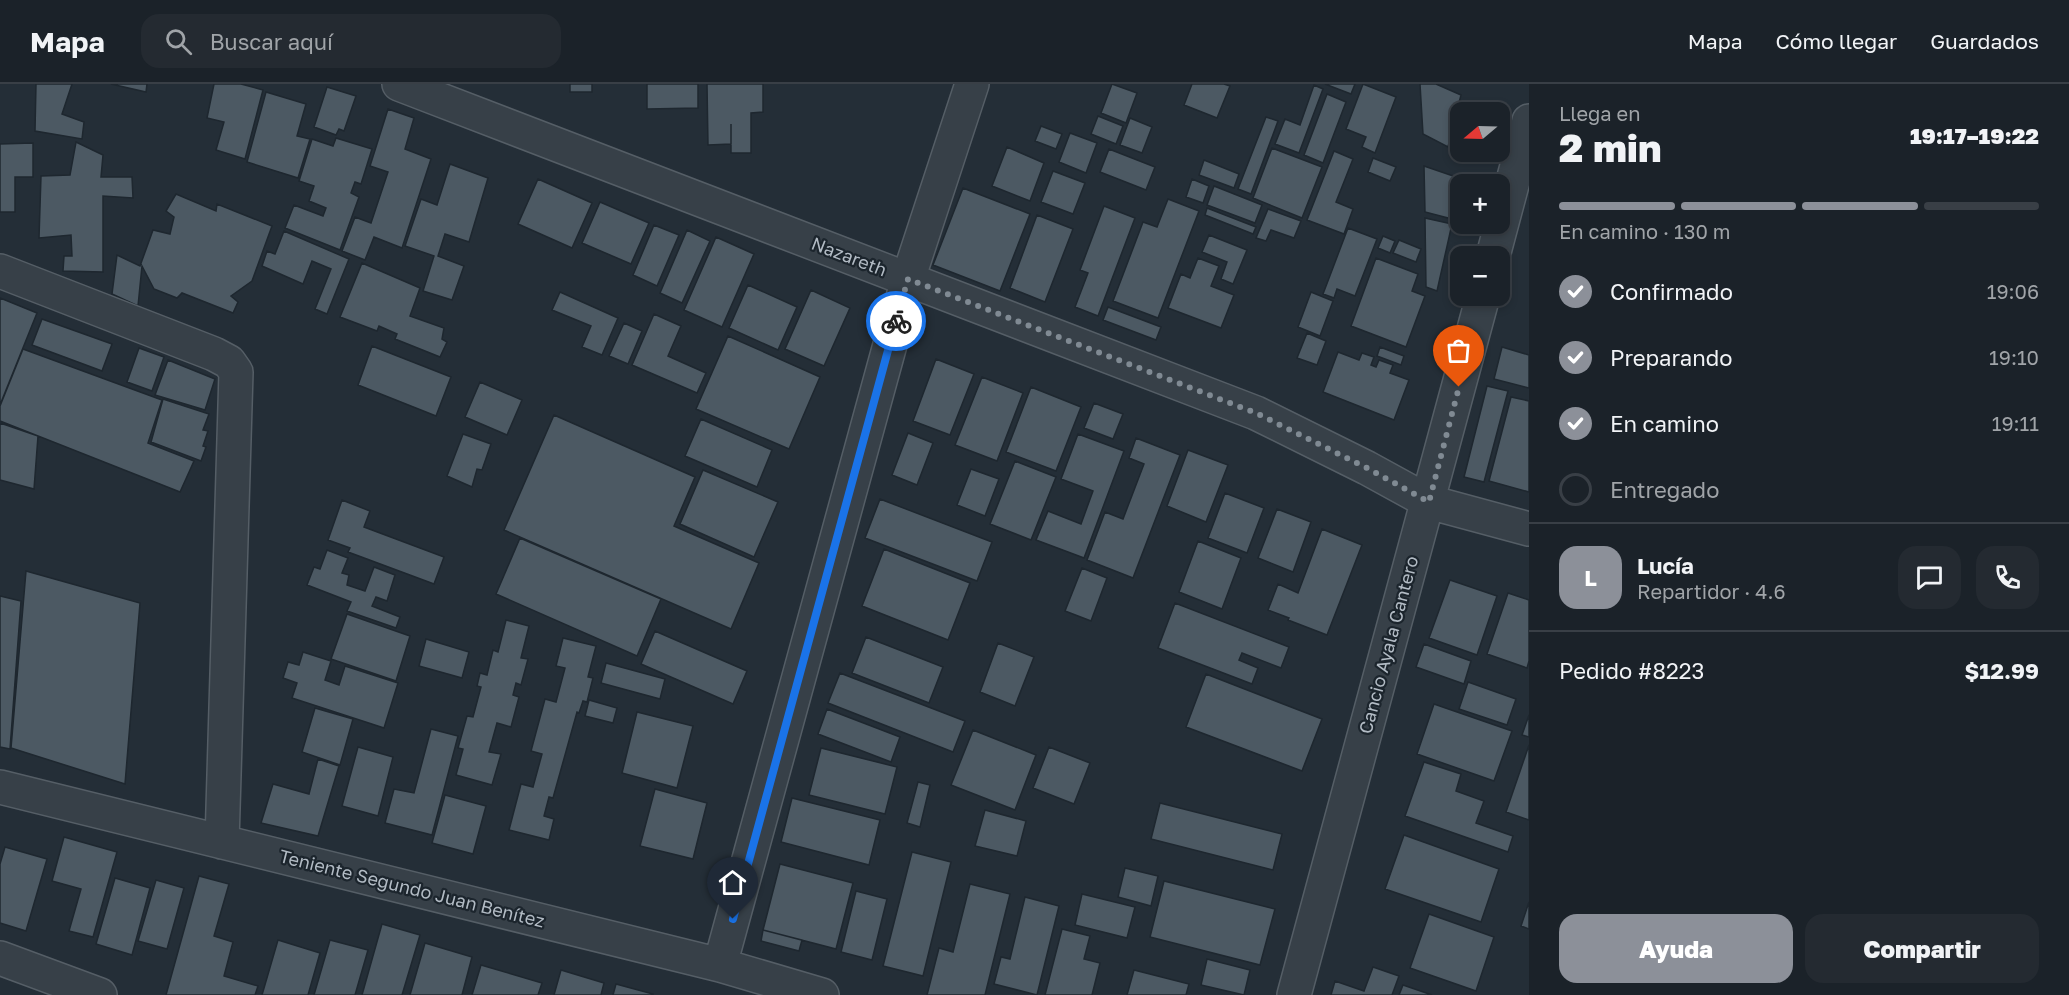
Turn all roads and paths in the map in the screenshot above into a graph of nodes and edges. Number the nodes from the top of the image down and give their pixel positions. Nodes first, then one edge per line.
1 (399, 84) edge
2 (972, 84) edge
3 (1529, 121) edge
4 (1496, 246) edge
5 (0, 271) edge
6 (908, 279) junction
7 (1480, 306) edge
8 (1429, 502) junction
9 (1529, 529) edge
10 (0, 787) edge
11 (222, 842) junction
12 (0, 958) edge
13 (720, 964) junction
14 (100, 995) edge
15 (822, 995) edge
16 (1294, 995) edge

1 - 6 street, Nazareth
2 - 6 street
3 - 4 street
5 - 11 street
6 - 8 street, Nazareth
6 - 13 street
7 - 8 street, Cancio Ayala Cantero
8 - 9 street, Nazareth
8 - 16 street, Cancio Ayala Cantero
10 - 11 street, Teniente Segundo Juan Benítez
11 - 13 street, Teniente Segundo Juan Benítez
12 - 14 street
13 - 15 street, Teniente Segundo Juan Benítez

